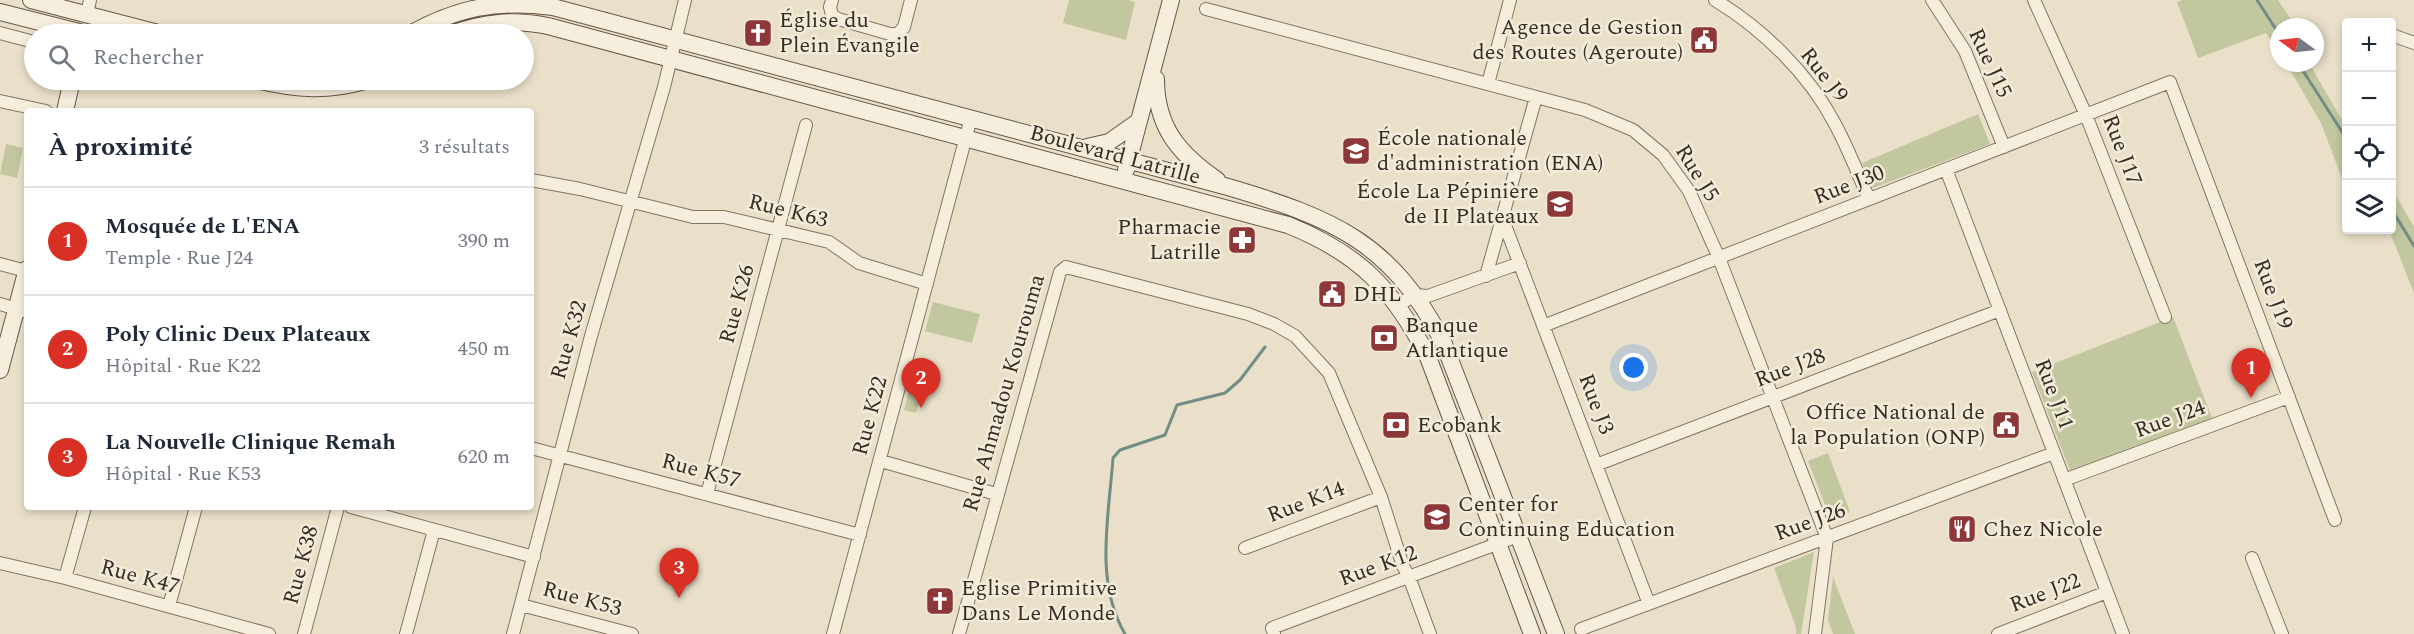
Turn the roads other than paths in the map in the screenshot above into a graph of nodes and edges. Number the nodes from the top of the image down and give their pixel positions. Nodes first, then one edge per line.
1 (31, 0) edge
2 (685, 0) edge
3 (832, 0) edge
4 (911, 0) edge
5 (1171, 0) edge
6 (1510, 0) edge
7 (1715, 0) edge
8 (1932, 0) edge
9 (2034, 0) edge
10 (56, 4) edge
11 (88, 7) edge
12 (1206, 9) dead end
13 (1, 13) edge
14 (44, 24) edge
15 (85, 24) edge
16 (135, 24) edge
17 (429, 24) edge
18 (487, 24) edge
19 (0, 33) edge
20 (2396, 36) edge
21 (24, 39) edge
22 (675, 39) junction
23 (2414, 43) edge
24 (1156, 57) junction
25 (671, 60) junction
26 (2170, 82) joint
27 (1488, 84) junction
28 (70, 90) edge
29 (1536, 97) junction
30 (0, 101) edge
31 (32, 108) edge
32 (66, 108) edge
33 (2086, 115) junction
34 (971, 118) junction
35 (1139, 121) junction
36 (806, 125) dead end
37 (966, 139) junction
38 (1081, 147) junction
39 (2004, 147) junction
40 (1128, 160) junction
41 (1946, 169) junction
42 (1123, 180) junction
43 (534, 181) edge
44 (1228, 187) junction
45 (1869, 199) junction
46 (630, 202) junction
47 (1503, 220) junction
48 (779, 229) junction
49 (1719, 258) junction
50 (1520, 263) junction
51 (0, 264) edge
52 (24, 269) edge
53 (1486, 276) junction
54 (24, 279) edge
55 (927, 284) junction
56 (1422, 299) junction
57 (14, 308) edge
58 (2000, 310) junction
59 (1402, 311) junction
60 (2165, 317) dead end
61 (1543, 326) junction
62 (0, 370) edge
63 (1772, 397) junction
64 (2289, 397) junction
65 (534, 449) edge
66 (2054, 453) junction
67 (560, 455) junction
68 (880, 461) junction
69 (1596, 465) junction
70 (2064, 480) junction
71 (707, 494) junction
72 (996, 494) junction
73 (1381, 497) junction
74 (84, 510) edge
75 (195, 510) edge
76 (337, 510) edge
77 (362, 510) edge
78 (2335, 520) dead end
79 (434, 530) junction
80 (860, 535) junction
81 (1518, 536) junction
82 (1827, 538) junction
83 (1498, 544) junction
84 (1245, 548) dead end
85 (534, 557) junction
86 (2252, 558) dead end
87 (0, 563) edge
88 (1410, 577) junction
89 (65, 578) junction
90 (2107, 592) junction
91 (1649, 604) junction
92 (521, 605) junction
93 (169, 606) junction
94 (1581, 629) dead end
95 (1273, 631) edge
96 (269, 634) edge
97 (304, 634) edge
98 (406, 634) edge
99 (513, 634) edge
100 (632, 634) edge
101 (833, 634) edge
102 (959, 634) edge
103 (1430, 634) edge
104 (1532, 634) edge
105 (1556, 634) edge
106 (1815, 634) edge
107 (1998, 634) edge
108 (2123, 634) edge
109 (2282, 634) edge

1 - 10 main road
2 - 22 street, Rue K32
3 - 4 street
5 - 24 main road
6 - 27 street
7 - 45 street, Rue J9
8 - 39 street, Rue J15
9 - 33 street, Rue J17
10 - 11 main road
11 - 15 main road
11 - 16 main road
12 - 27 street, Rue J5
13 - 14 main road
17 - 22 main road, Boulevard Latrille
18 - 25 main road, Boulevard Latrille
19 - 21 street
20 - 23 street
22 - 25 street, Rue K32
22 - 34 main road, Boulevard Latrille
24 - 35 main road
24 - 44 main road
25 - 37 main road, Boulevard Latrille
25 - 46 street, Rue K32
26 - 33 street, Rue J30
26 - 64 street, Rue J19
27 - 29 street, Rue J5
28 - 32 main road
29 - 47 street
29 - 49 street, Rue J5
30 - 31 street
33 - 39 street, Rue J30
33 - 60 street, Rue J17
34 - 37 street, Rue K22
34 - 38 main road, Boulevard Latrille
35 - 38 main road
35 - 40 main road
36 - 48 street, Rue K26
37 - 42 main road, Boulevard Latrille
37 - 55 street, Rue K22
38 - 40 main road, Boulevard Latrille
39 - 41 street, Rue J30
40 - 42 main road
40 - 44 main road, Boulevard Latrille
41 - 45 street, Rue J30
41 - 58 street, Rue J11
42 - 59 main road, Boulevard Latrille
43 - 46 street, Rue K63
44 - 56 main road, Boulevard Latrille
45 - 49 street, Rue J30
46 - 48 street, Rue K63
46 - 67 street, Rue K32
47 - 50 street, Rue J3
47 - 53 street
48 - 55 street, Rue K63
48 - 71 street, Rue K26
49 - 61 street, Rue J30
49 - 63 street, Rue J5
50 - 53 street
50 - 61 street, Rue J3
51 - 52 street
53 - 56 street
54 - 57 main road
55 - 68 street, Rue K22
56 - 59 street
56 - 81 main road, Boulevard Latrille
57 - 62 main road
58 - 63 street, Rue J28
58 - 66 street, Rue J11
59 - 83 main road, Boulevard Latrille
61 - 69 street, Rue J3
63 - 69 street, Rue J28
63 - 82 street, Rue J5
64 - 70 street, Rue J24
64 - 78 street, Rue J19
65 - 67 street, Rue K57
66 - 70 street, Rue J11
66 - 82 street, Rue J26
67 - 71 street, Rue K57
67 - 85 street, Rue K32
68 - 72 street
68 - 80 street, Rue K22
69 - 91 street, Rue J3
70 - 90 street, Rue J11
71 - 80 street, Rue K57
72 - 73 street, Rue Ahmadou Kourouma
72 - 102 street, Rue Ahmadou Kourouma
73 - 84 street, Rue K14
73 - 88 street, Rue Ahmadou Kourouma
74 - 89 street
75 - 93 street
76 - 97 street, Rue K38
77 - 79 street
79 - 85 street
79 - 98 street
80 - 101 street, Rue K22
81 - 83 street, Rue K12
81 - 105 main road, Boulevard Latrille
82 - 91 street, Rue J26
82 - 106 street, Rue J5
83 - 88 street, Rue K12
83 - 104 main road, Boulevard Latrille
85 - 92 street, Rue K32
86 - 109 street
87 - 89 street, Rue K47
88 - 95 street, Rue K12
88 - 103 street, Rue Ahmadou Kourouma
89 - 93 street, Rue K47
90 - 107 street, Rue J22
90 - 108 street, Rue J11
91 - 94 street, Rue J26
92 - 99 street, Rue K32
92 - 100 street, Rue K53
93 - 96 street, Rue K47

